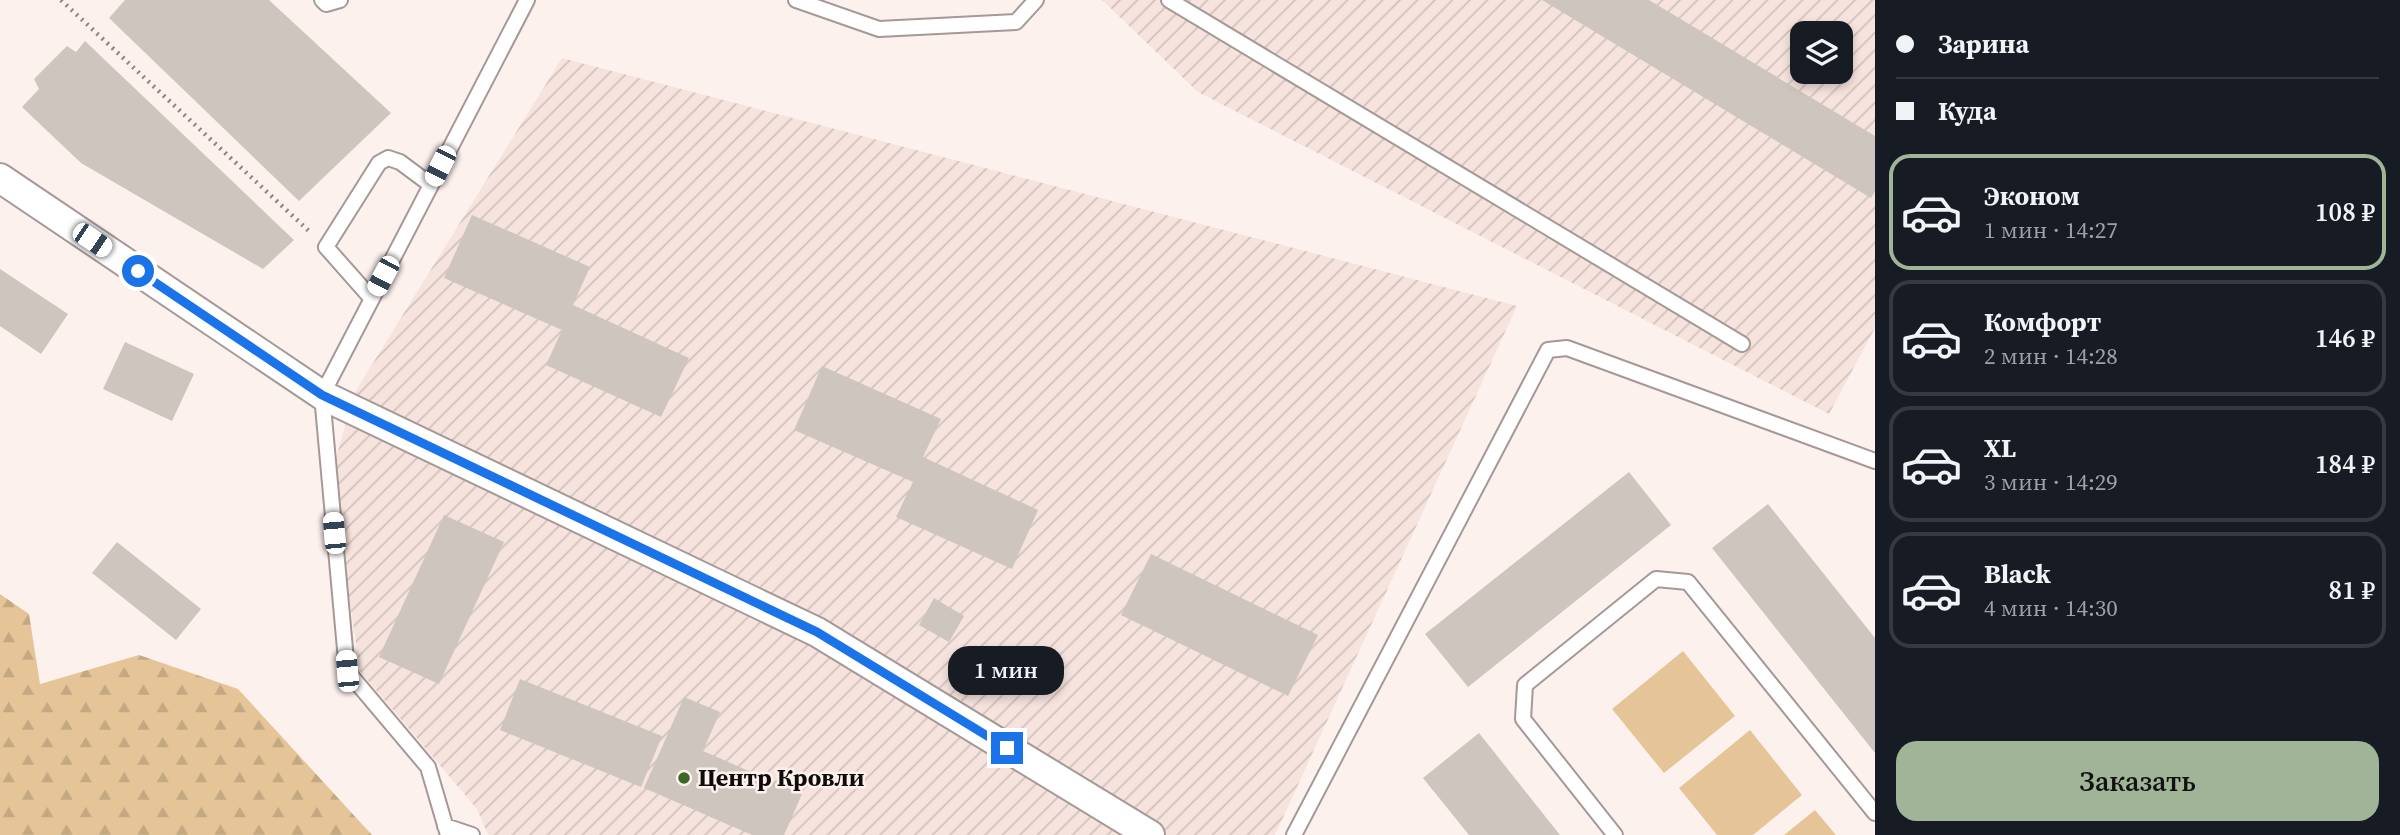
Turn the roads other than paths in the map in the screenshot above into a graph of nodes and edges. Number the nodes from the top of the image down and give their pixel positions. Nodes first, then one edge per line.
1 (322, 0) edge
2 (340, 0) edge
3 (527, 0) edge
4 (796, 0) edge
5 (1036, 0) edge
6 (1169, 0) edge
7 (0, 178) edge
8 (431, 185) junction
9 (372, 299) junction
10 (1741, 344) dead end
11 (322, 395) junction
12 (1875, 461) edge
13 (1875, 813) edge
14 (447, 831) edge
15 (472, 835) edge
16 (1150, 835) edge
17 (1294, 835) edge
18 (1615, 835) edge

1 - 2 lane
3 - 8 lane
4 - 5 lane
6 - 10 lane
7 - 11 street
8 - 9 lane
8 - 9 lane
9 - 11 lane
11 - 14 lane
11 - 16 street
12 - 17 lane
13 - 18 lane
14 - 15 lane

